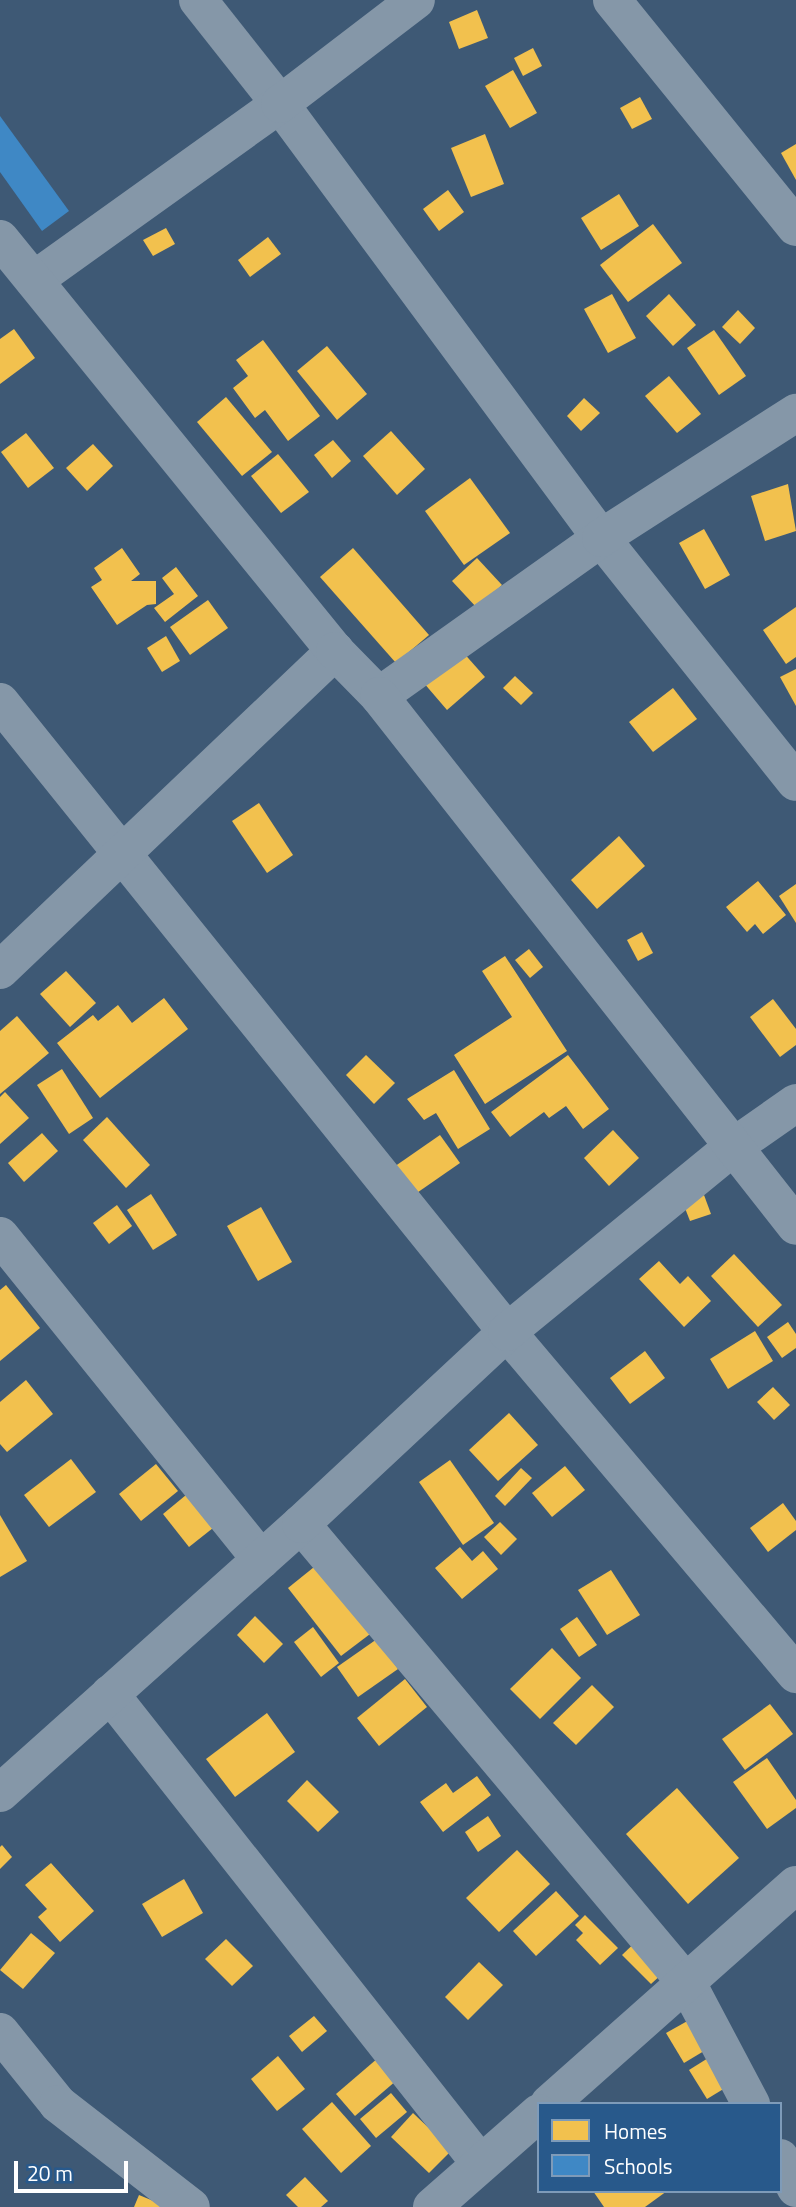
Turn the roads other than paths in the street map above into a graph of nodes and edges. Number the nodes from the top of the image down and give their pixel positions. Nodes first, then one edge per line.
1 (198, 0) edge
2 (416, 0) edge
3 (612, 0) edge
4 (281, 104) junction
5 (796, 227) edge
6 (12, 260) edge
7 (796, 412) edge
8 (601, 538) junction
9 (335, 651) junction
10 (379, 696) junction
11 (0, 702) edge
12 (796, 782) edge
13 (120, 856) junction
14 (0, 970) edge
15 (796, 1104) edge
16 (733, 1147) junction
17 (796, 1226) edge
18 (0, 1236) edge
19 (507, 1332) junction
20 (302, 1524) junction
21 (261, 1560) junction
22 (796, 1674) edge
23 (110, 1694) junction
24 (2, 1788) edge
25 (796, 1885) edge
26 (688, 1985) junction
27 (0, 2032) edge
28 (551, 2102) edge
29 (750, 2102) edge
30 (537, 2115) edge
31 (782, 2162) edge
32 (480, 2163) junction
33 (796, 2188) edge
34 (191, 2207) edge
35 (432, 2207) edge

1 - 4 street
2 - 4 street
3 - 5 street
4 - 6 street
4 - 8 street
6 - 9 street
7 - 8 street
8 - 10 street
8 - 12 street
9 - 10 street
9 - 13 street
10 - 16 street
11 - 13 street
13 - 14 street
13 - 19 street
15 - 16 street
16 - 17 street
16 - 19 street
18 - 21 street
19 - 20 street
19 - 22 street
20 - 21 street
20 - 26 street
21 - 23 street
23 - 24 street
23 - 32 street
25 - 26 street
26 - 28 street
26 - 29 street
27 - 34 street
30 - 32 street
31 - 33 street
32 - 35 street

